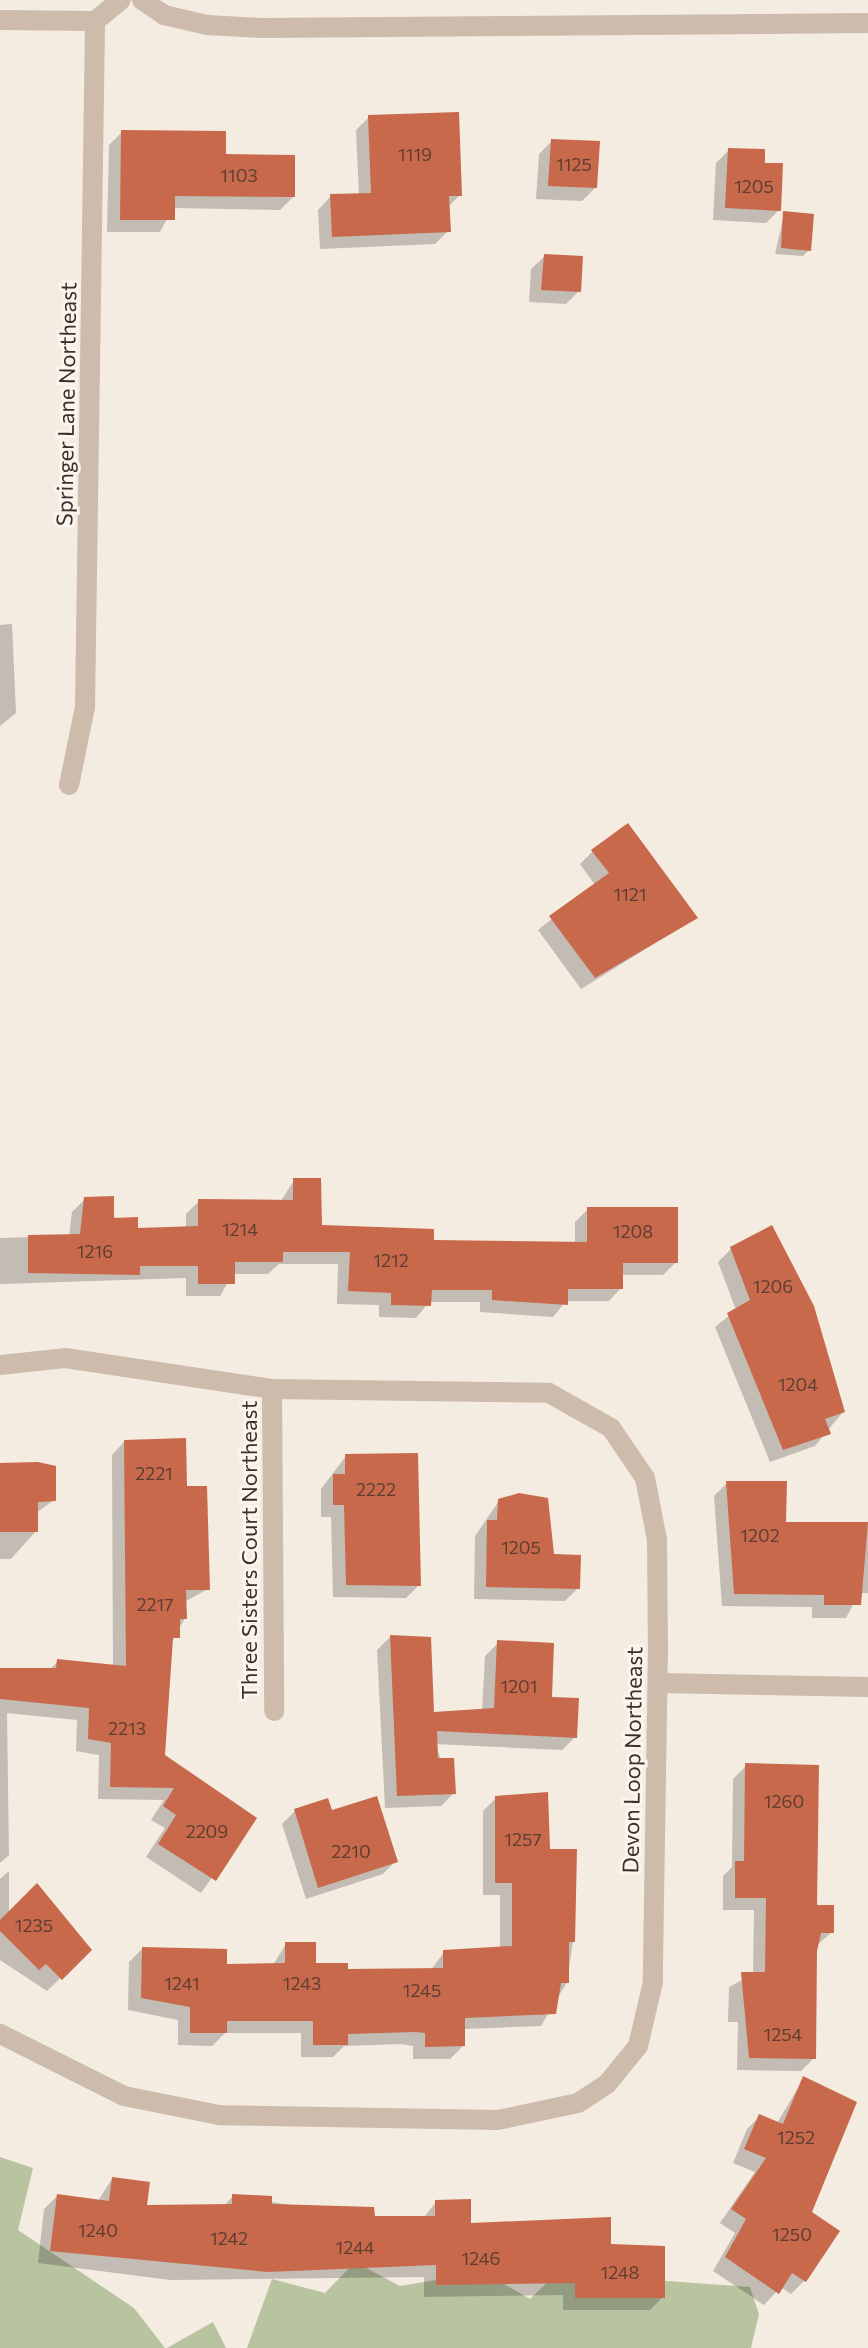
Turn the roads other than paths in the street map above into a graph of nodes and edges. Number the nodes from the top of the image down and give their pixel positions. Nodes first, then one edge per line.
1 (121, 0) edge
2 (142, 0) edge
3 (0, 20) edge
4 (95, 21) junction
5 (868, 23) edge
6 (69, 785) dead end
7 (0, 1365) edge
8 (272, 1389) junction
9 (658, 1683) junction
10 (868, 1687) edge
11 (274, 1711) dead end
12 (0, 2034) edge

1 - 4 street
2 - 5 street
3 - 4 street
4 - 6 street, Springer Lane Northeast
7 - 8 street, Devon Loop Northeast
8 - 9 street, Devon Loop Northeast
8 - 11 street, Three Sisters Court Northeast
9 - 10 street
9 - 12 street, Devon Loop Northeast

